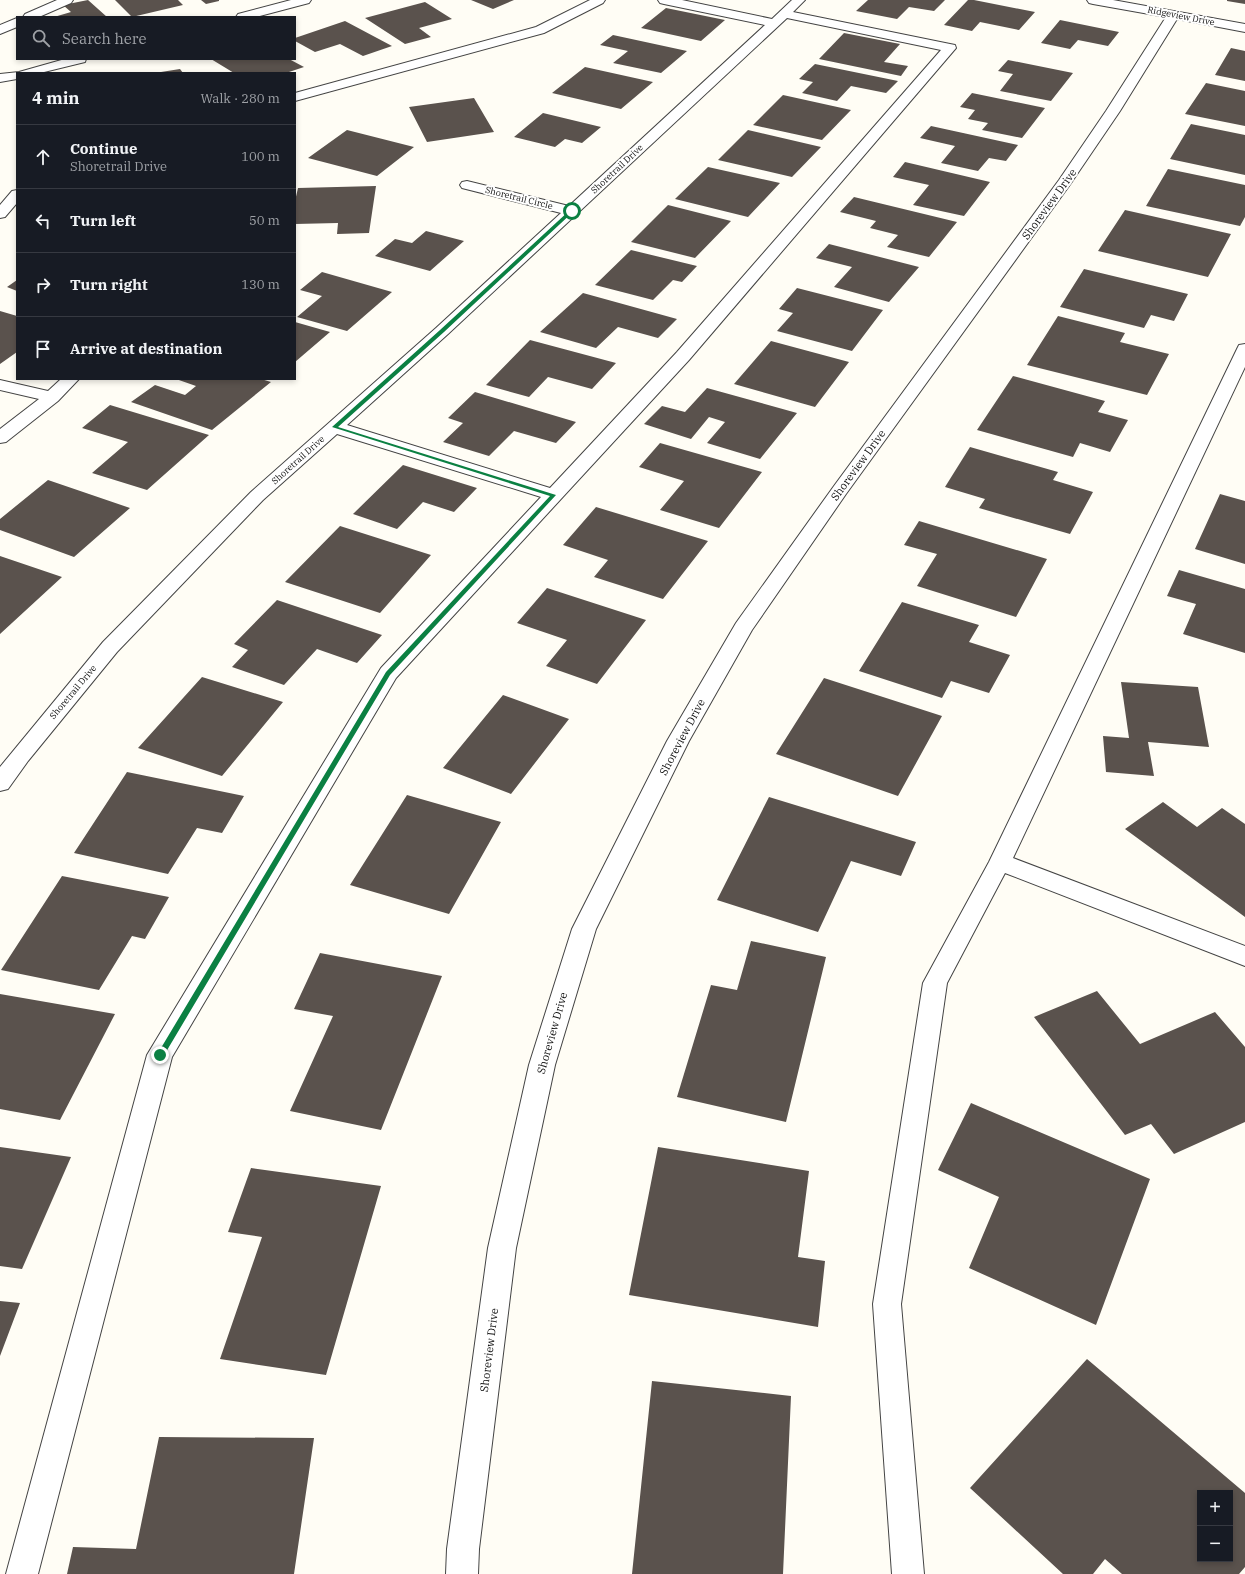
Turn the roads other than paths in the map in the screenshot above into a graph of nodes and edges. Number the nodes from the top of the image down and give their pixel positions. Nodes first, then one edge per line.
1 (67, 0) edge
2 (305, 0) edge
3 (599, 0) edge
4 (664, 0) edge
5 (799, 0) edge
6 (1093, 0) edge
7 (1173, 15) junction
8 (31, 16) edge
9 (246, 16) edge
10 (779, 19) junction
11 (16, 22) edge
12 (1245, 28) edge
13 (0, 30) edge
14 (76, 60) edge
15 (28, 72) edge
16 (296, 96) edge
17 (467, 185) dead end
18 (16, 195) edge
19 (572, 211) junction
20 (0, 214) edge
21 (1245, 349) edge
22 (70, 380) edge
23 (0, 385) edge
24 (52, 397) junction
25 (334, 427) junction
26 (0, 438) edge
27 (554, 495) junction
28 (0, 783) edge
29 (1000, 862) junction
30 (1245, 956) edge
31 (22, 1574) edge
32 (462, 1574) edge
33 (908, 1574) edge

1 - 8 street
2 - 9 street
3 - 16 street
4 - 10 street
5 - 10 street, Shoretrail Drive
6 - 7 street, Ridgeview Drive
7 - 12 street, Ridgeview Drive
7 - 32 street, Shoreview Drive
10 - 19 street, Shoretrail Drive
10 - 27 street
11 - 13 street
14 - 15 street
17 - 19 street, Shoretrail Circle
18 - 20 street
19 - 25 street, Shoretrail Drive
21 - 29 street
22 - 24 street
23 - 24 street
24 - 26 street
25 - 27 street
25 - 28 street, Shoretrail Drive
27 - 31 street
29 - 30 street
29 - 33 street

